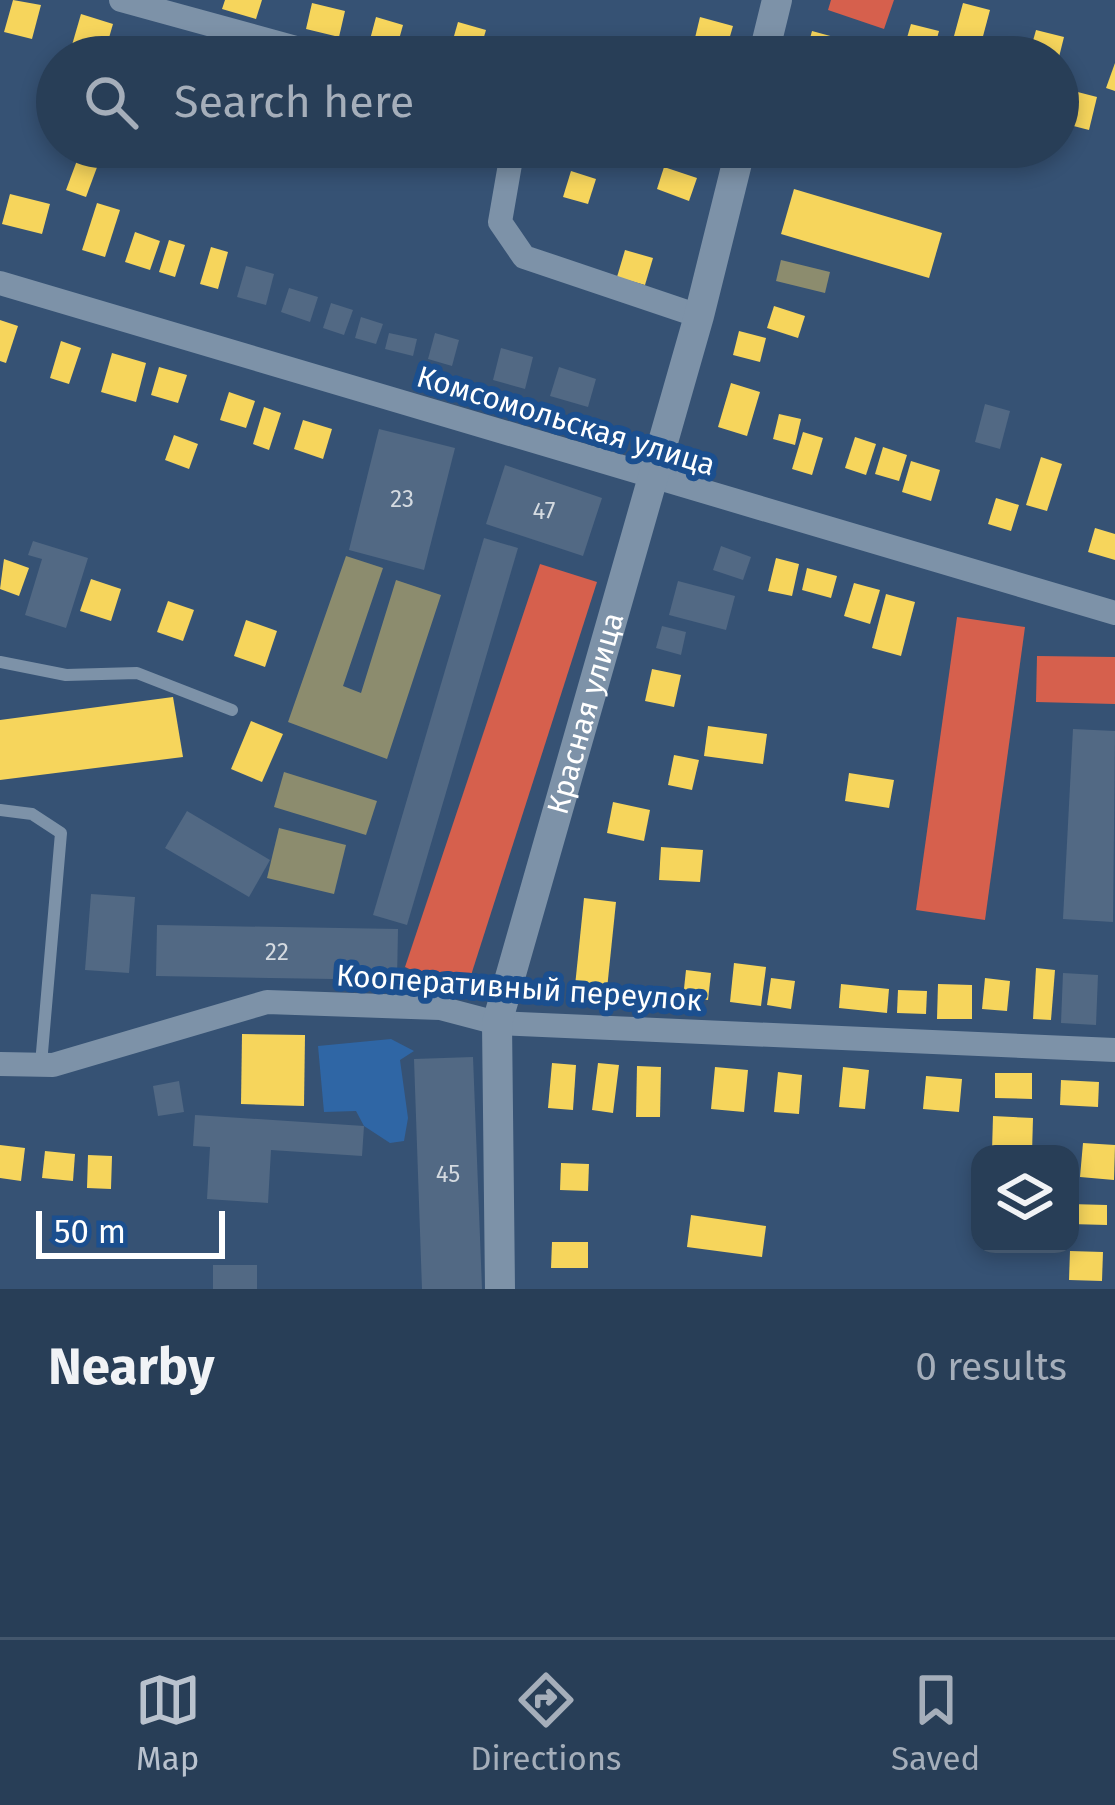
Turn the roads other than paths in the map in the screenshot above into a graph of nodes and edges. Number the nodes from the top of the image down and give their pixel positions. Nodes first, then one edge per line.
1 (121, 0) edge
2 (777, 0) edge
3 (252, 36) edge
4 (768, 36) edge
5 (509, 168) edge
6 (736, 168) edge
7 (0, 284) edge
8 (700, 316) junction
9 (654, 478) junction
10 (1115, 613) edge
11 (0, 662) edge
12 (232, 710) dead end
13 (0, 810) edge
14 (497, 1022) junction
15 (1115, 1050) edge
16 (0, 1064) edge
17 (41, 1064) junction
18 (500, 1289) edge

1 - 3 street
2 - 4 street
5 - 8 street
6 - 8 street, Красная улица
7 - 9 street, Комсомольская улица
8 - 9 street, Красная улица
9 - 10 street, Комсомольская улица
9 - 14 street, Красная улица
11 - 12 lane
13 - 17 lane
14 - 15 street, Кооперативный переулок
14 - 17 street, Кооперативный переулок
14 - 18 street, Красная улица
16 - 17 street, Кооперативный переулок

